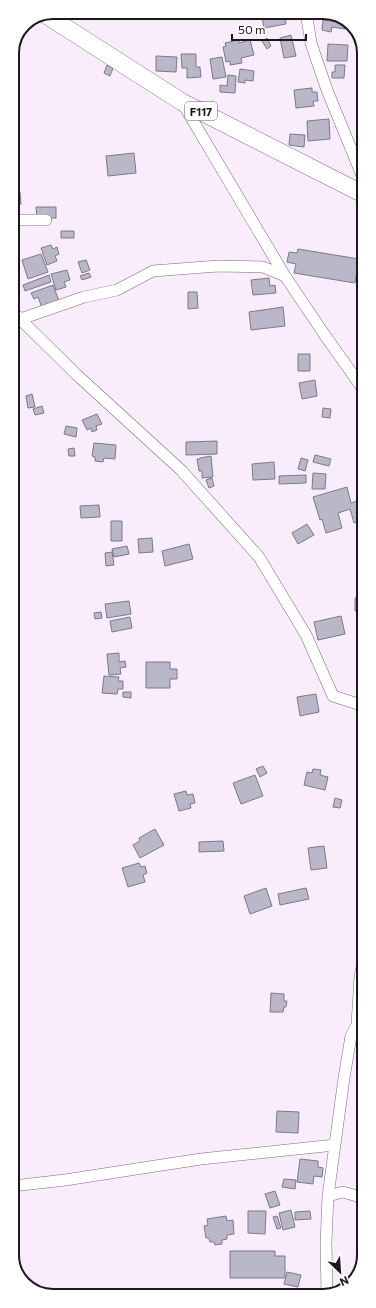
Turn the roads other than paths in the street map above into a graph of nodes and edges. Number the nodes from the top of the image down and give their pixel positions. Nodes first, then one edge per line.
1 (52, 19) edge
2 (307, 19) edge
3 (182, 102) junction
4 (357, 154) edge
5 (357, 191) edge
6 (19, 220) edge
7 (46, 220) dead end
8 (285, 276) junction
9 (19, 319) edge
10 (19, 322) edge
11 (357, 381) edge
12 (357, 704) edge
13 (357, 1029) edge
14 (335, 1145) junction
15 (19, 1185) edge
16 (328, 1196) junction
17 (357, 1196) edge
18 (327, 1288) edge

1 - 3 main road, F117
2 - 4 street
3 - 5 main road, F117
3 - 8 street
6 - 7 street
8 - 9 street
8 - 11 street
10 - 12 street
13 - 14 street
14 - 15 street
14 - 16 street
16 - 17 street
16 - 18 street

